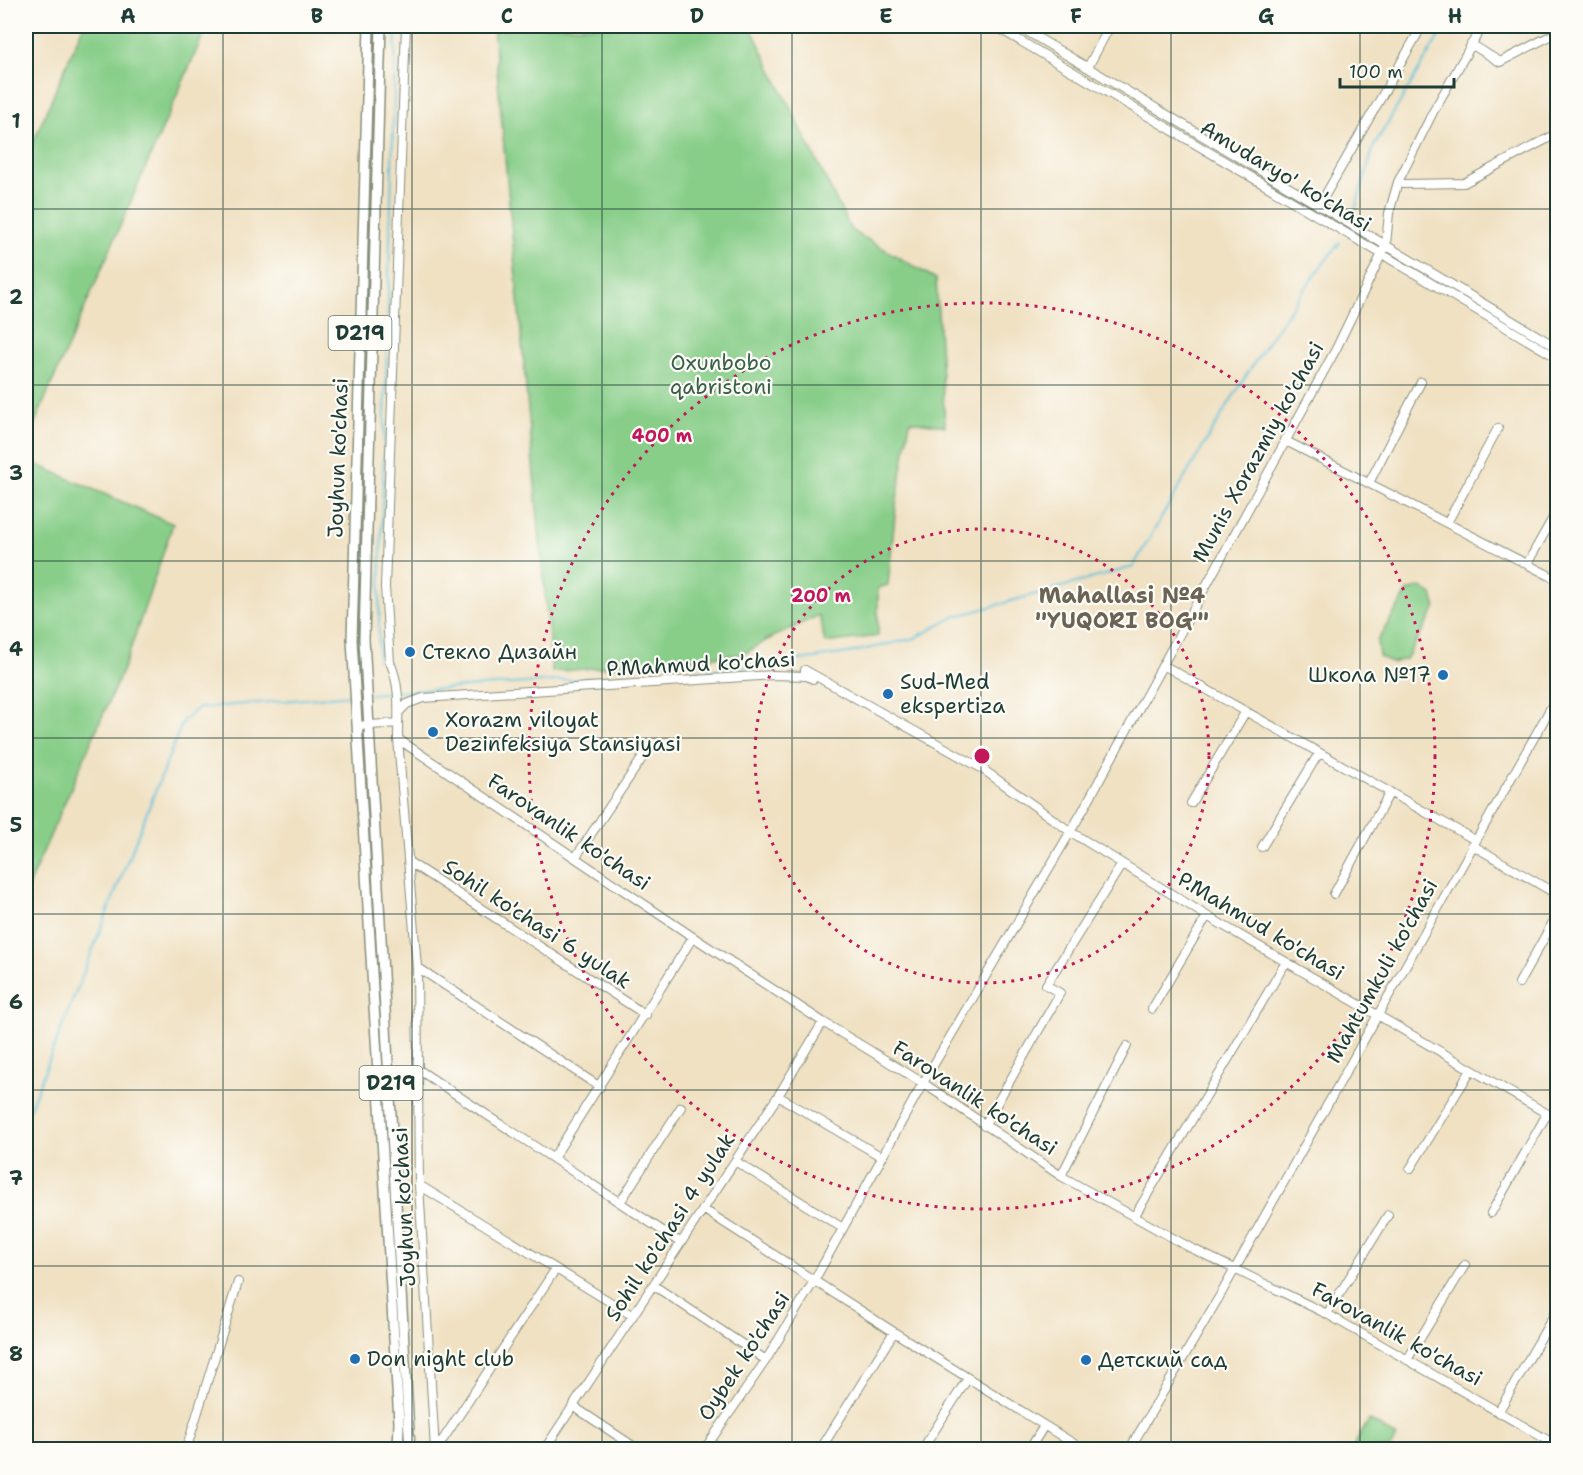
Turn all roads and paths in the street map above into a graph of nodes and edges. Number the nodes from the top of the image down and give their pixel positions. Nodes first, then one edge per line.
1 (369, 26) edge
2 (381, 26) edge
3 (406, 26) edge
4 (995, 26) edge
5 (1018, 26) edge
6 (1110, 26) edge
7 (1422, 26) edge
8 (1482, 26) edge
9 (1557, 32) edge
10 (1471, 44) junction
11 (1088, 67) junction
12 (1557, 133) edge
13 (1403, 184) dead end
14 (1319, 206) junction
15 (1386, 245) junction
16 (1382, 254) junction
17 (1557, 348) edge
18 (1557, 358) edge
19 (1421, 382) dead end
20 (1498, 428) dead end
21 (1284, 440) junction
22 (1369, 483) junction
23 (1557, 509) edge
24 (1447, 524) junction
25 (1527, 564) junction
26 (1557, 580) edge
27 (1163, 664) junction
28 (805, 670) dead end
29 (1557, 695) edge
30 (400, 711) junction
31 (1246, 711) junction
32 (370, 721) junction
33 (357, 722) junction
34 (398, 723) junction
35 (398, 739) junction
36 (650, 748) dead end
37 (954, 753) junction
38 (1319, 753) junction
39 (1390, 792) junction
40 (1191, 803) dead end
41 (1071, 832) junction
42 (1474, 842) junction
43 (1262, 847) dead end
44 (574, 858) junction
45 (409, 862) junction
46 (1122, 864) junction
47 (1334, 894) dead end
48 (1557, 895) edge
49 (1557, 913) edge
50 (1207, 916) junction
51 (693, 937) junction
52 (1286, 962) junction
53 (417, 967) junction
54 (1519, 983) dead end
55 (1152, 1009) dead end
56 (646, 1015) junction
57 (1378, 1016) junction
58 (823, 1022) junction
59 (1127, 1046) dead end
60 (417, 1068) junction
61 (1472, 1070) junction
62 (923, 1083) junction
63 (600, 1087) junction
64 (778, 1096) junction
65 (681, 1107) dead end
66 (1547, 1114) junction
67 (1557, 1120) edge
68 (984, 1126) junction
69 (554, 1157) junction
70 (882, 1157) junction
71 (735, 1161) junction
72 (1410, 1169) dead end
73 (1060, 1176) junction
74 (419, 1185) junction
75 (621, 1201) junction
76 (704, 1209) junction
77 (1491, 1213) dead end
78 (1388, 1215) dead end
79 (1134, 1217) junction
80 (841, 1227) junction
81 (681, 1242) junction
82 (1465, 1265) dead end
83 (1235, 1266) junction
84 (555, 1270) junction
85 (814, 1281) junction
86 (238, 1282) dead end
87 (653, 1285) junction
88 (1557, 1308) edge
89 (1327, 1314) junction
90 (633, 1316) junction
91 (894, 1332) junction
92 (766, 1360) junction
93 (1407, 1360) junction
94 (968, 1378) junction
95 (573, 1406) junction
96 (1499, 1411) junction
97 (1044, 1426) junction
98 (1557, 1446) edge
99 (186, 1449) edge
100 (398, 1449) edge
101 (410, 1449) edge
102 (435, 1449) edge
103 (544, 1449) edge
104 (639, 1449) edge
105 (704, 1449) edge
106 (819, 1449) edge
107 (922, 1449) edge
108 (1029, 1449) edge
109 (1084, 1449) edge
110 (1129, 1449) edge

1 - 33 main road, Joyhun ko'chasi / D219
2 - 32 main road, Joyhun ko'chasi / D219
3 - 30 street, Joyhun ko'chasi
4 - 16 street, Amudaryo' ko'chasi
5 - 11 street, Amudaryo' ko'chasi
6 - 11 street
7 - 14 street
8 - 10 street, Munis Xorazmiy ko'chasi
9 - 10 street
10 - 15 street, Munis Xorazmiy ko'chasi
11 - 14 street, Amudaryo' ko'chasi
12 - 13 street
14 - 15 street, Amudaryo' ko'chasi
15 - 16 street, Munis Xorazmiy ko'chasi
15 - 17 street, Amudaryo' ko'chasi
16 - 18 street, Amudaryo' ko'chasi
16 - 21 street, Munis Xorazmiy ko'chasi
19 - 22 street
20 - 24 street
21 - 22 street
21 - 27 street, Munis Xorazmiy ko'chasi
22 - 24 street
23 - 25 street
24 - 25 street
25 - 26 street
27 - 31 street
27 - 41 street, Munis Xorazmiy ko'chasi
28 - 37 street, P.Mahmud ko'chasi
29 - 42 street, Mahtumkuli ko'chasi
30 - 34 street, Joyhun ko'chasi
30 - 37 street, P.Mahmud ko'chasi
31 - 38 street
31 - 40 street
32 - 33 street
32 - 34 street
32 - 101 main road, Joyhun ko'chasi / D219
33 - 100 main road, Joyhun ko'chasi / D219
34 - 35 street, Joyhun ko'chasi
35 - 44 street, Farovanlik ko'chasi
35 - 45 street, Joyhun ko'chasi
36 - 44 street
37 - 41 street, P.Mahmud ko'chasi
38 - 39 street
38 - 43 street
39 - 42 street
39 - 47 street
41 - 46 street, P.Mahmud ko'chasi
41 - 62 street, Munis Xorazmiy ko'chasi
42 - 48 street
42 - 57 street, Mahtumkuli ko'chasi
44 - 51 street, Farovanlik ko'chasi
45 - 53 street, Joyhun ko'chasi
45 - 56 street, Sohil ko'chasi 6 yulak
46 - 50 street, P.Mahmud ko'chasi
46 - 68 street
49 - 54 street
50 - 52 street, P.Mahmud ko'chasi
50 - 55 street
51 - 56 street
51 - 58 street, Farovanlik ko'chasi
52 - 57 street, P.Mahmud ko'chasi
52 - 79 street
53 - 60 street, Joyhun ko'chasi
53 - 63 street
56 - 63 street
57 - 61 street, P.Mahmud ko'chasi
57 - 83 street, Mahtumkuli ko'chasi
58 - 62 street, Farovanlik ko'chasi
58 - 64 street, Sohil ko'chasi 4 yulak
59 - 73 street
60 - 69 street
60 - 74 street, Joyhun ko'chasi
61 - 66 street, P.Mahmud ko'chasi
61 - 72 street
62 - 68 street, Farovanlik ko'chasi
62 - 70 street, Oybek ko'chasi
63 - 69 street
64 - 70 street
64 - 71 street, Sohil ko'chasi 4 yulak
65 - 75 street
66 - 67 street, P.Mahmud ko'chasi
66 - 77 street
68 - 73 street, Farovanlik ko'chasi
69 - 75 street
70 - 80 street, Oybek ko'chasi
71 - 76 street, Sohil ko'chasi 4 yulak
71 - 80 street
73 - 79 street, Farovanlik ko'chasi
74 - 84 street
74 - 102 street, Joyhun ko'chasi
75 - 81 street
76 - 81 street, Sohil ko'chasi 4 yulak
76 - 85 street, Oybek ko'chasi
78 - 89 street
79 - 83 street, Farovanlik ko'chasi
80 - 85 street, Oybek ko'chasi
81 - 87 street, Sohil ko'chasi 4 yulak
82 - 93 street
83 - 89 street, Farovanlik ko'chasi
83 - 110 street, Mahtumkuli ko'chasi
84 - 90 street
84 - 102 street
85 - 91 street
85 - 92 street, Oybek ko'chasi
86 - 99 street
87 - 90 street, Sohil ko'chasi 4 yulak
87 - 92 street
88 - 96 street
89 - 93 street, Farovanlik ko'chasi
90 - 95 street, Sohil ko'chasi 4 yulak
91 - 94 street
91 - 106 street
92 - 105 street, Oybek ko'chasi
93 - 96 street, Farovanlik ko'chasi
94 - 97 street
94 - 107 street
95 - 103 street, Sohil ko'chasi 4 yulak
95 - 104 street
96 - 98 street, Farovanlik ko'chasi
97 - 108 street
97 - 109 street

